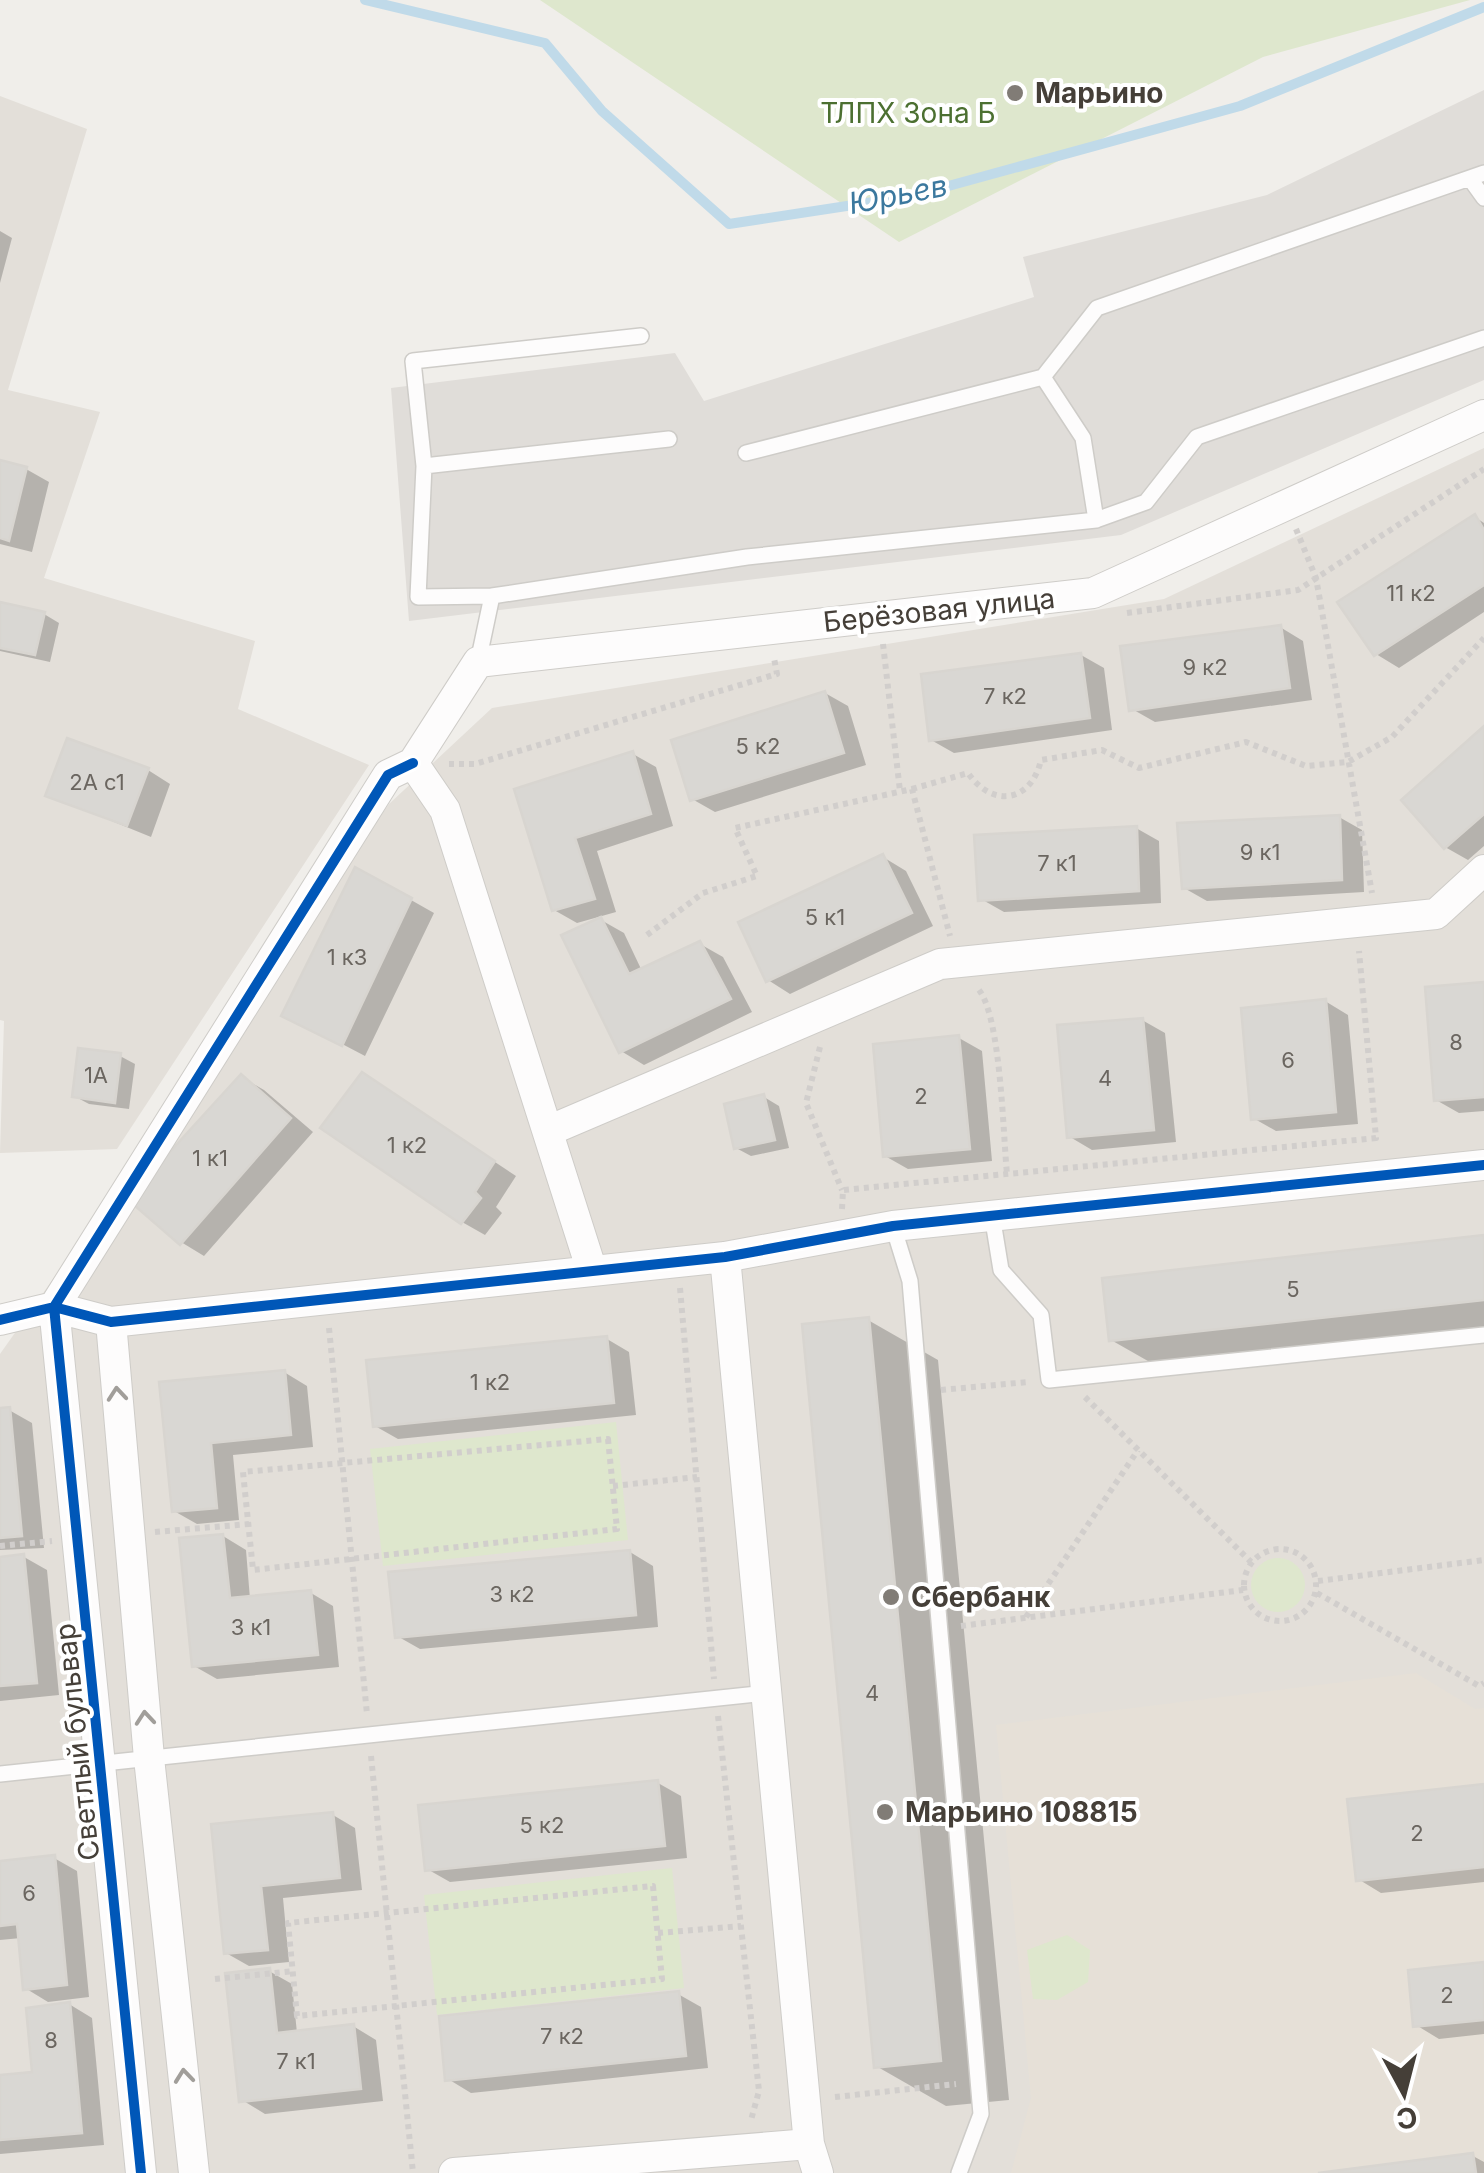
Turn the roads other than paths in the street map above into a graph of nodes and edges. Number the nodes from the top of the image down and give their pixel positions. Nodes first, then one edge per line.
1 (1478, 176) edge
2 (1484, 198) edge
3 (641, 336) dead end
4 (1484, 338) edge
5 (1043, 377) junction
6 (1484, 415) edge
7 (668, 439) dead end
8 (746, 453) dead end
9 (424, 466) junction
10 (1096, 520) junction
11 (492, 596) junction
12 (478, 662) junction
13 (413, 763) junction
14 (1484, 870) edge
15 (548, 1131) junction
16 (1484, 1165) edge
17 (992, 1215) junction
18 (893, 1226) junction
19 (726, 1257) junction
20 (592, 1271) junction
21 (54, 1307) junction
22 (0, 1320) edge
23 (111, 1322) junction
24 (1484, 1335) edge
25 (766, 1693) junction
26 (148, 1758) junction
27 (102, 1764) junction
28 (0, 1774) edge
29 (814, 2158) edge
30 (542, 2169) edge
31 (141, 2173) edge
32 (194, 2173) edge
33 (454, 2173) edge
34 (960, 2173) edge

1 - 2 lane
1 - 5 lane
3 - 9 lane
4 - 10 lane
5 - 8 lane
5 - 10 lane
6 - 12 street, Берёзовая улица
7 - 9 lane
9 - 11 lane
10 - 11 lane
11 - 12 lane
12 - 13 street
13 - 15 street
13 - 21 street
14 - 15 street
15 - 20 street
16 - 17 street
17 - 18 street
17 - 24 lane
18 - 19 street
18 - 34 lane
19 - 20 street
19 - 25 street
20 - 23 street
21 - 22 street
21 - 23 street
21 - 27 street, Светлый бульвар
26 -> 23 street
25 - 26 lane, Светлый бульвар
25 - 29 street
26 - 27 lane, Светлый бульвар
32 -> 26 street
27 - 28 lane, Светлый бульвар
27 - 31 street, Светлый бульвар
29 - 30 street
30 - 33 street

